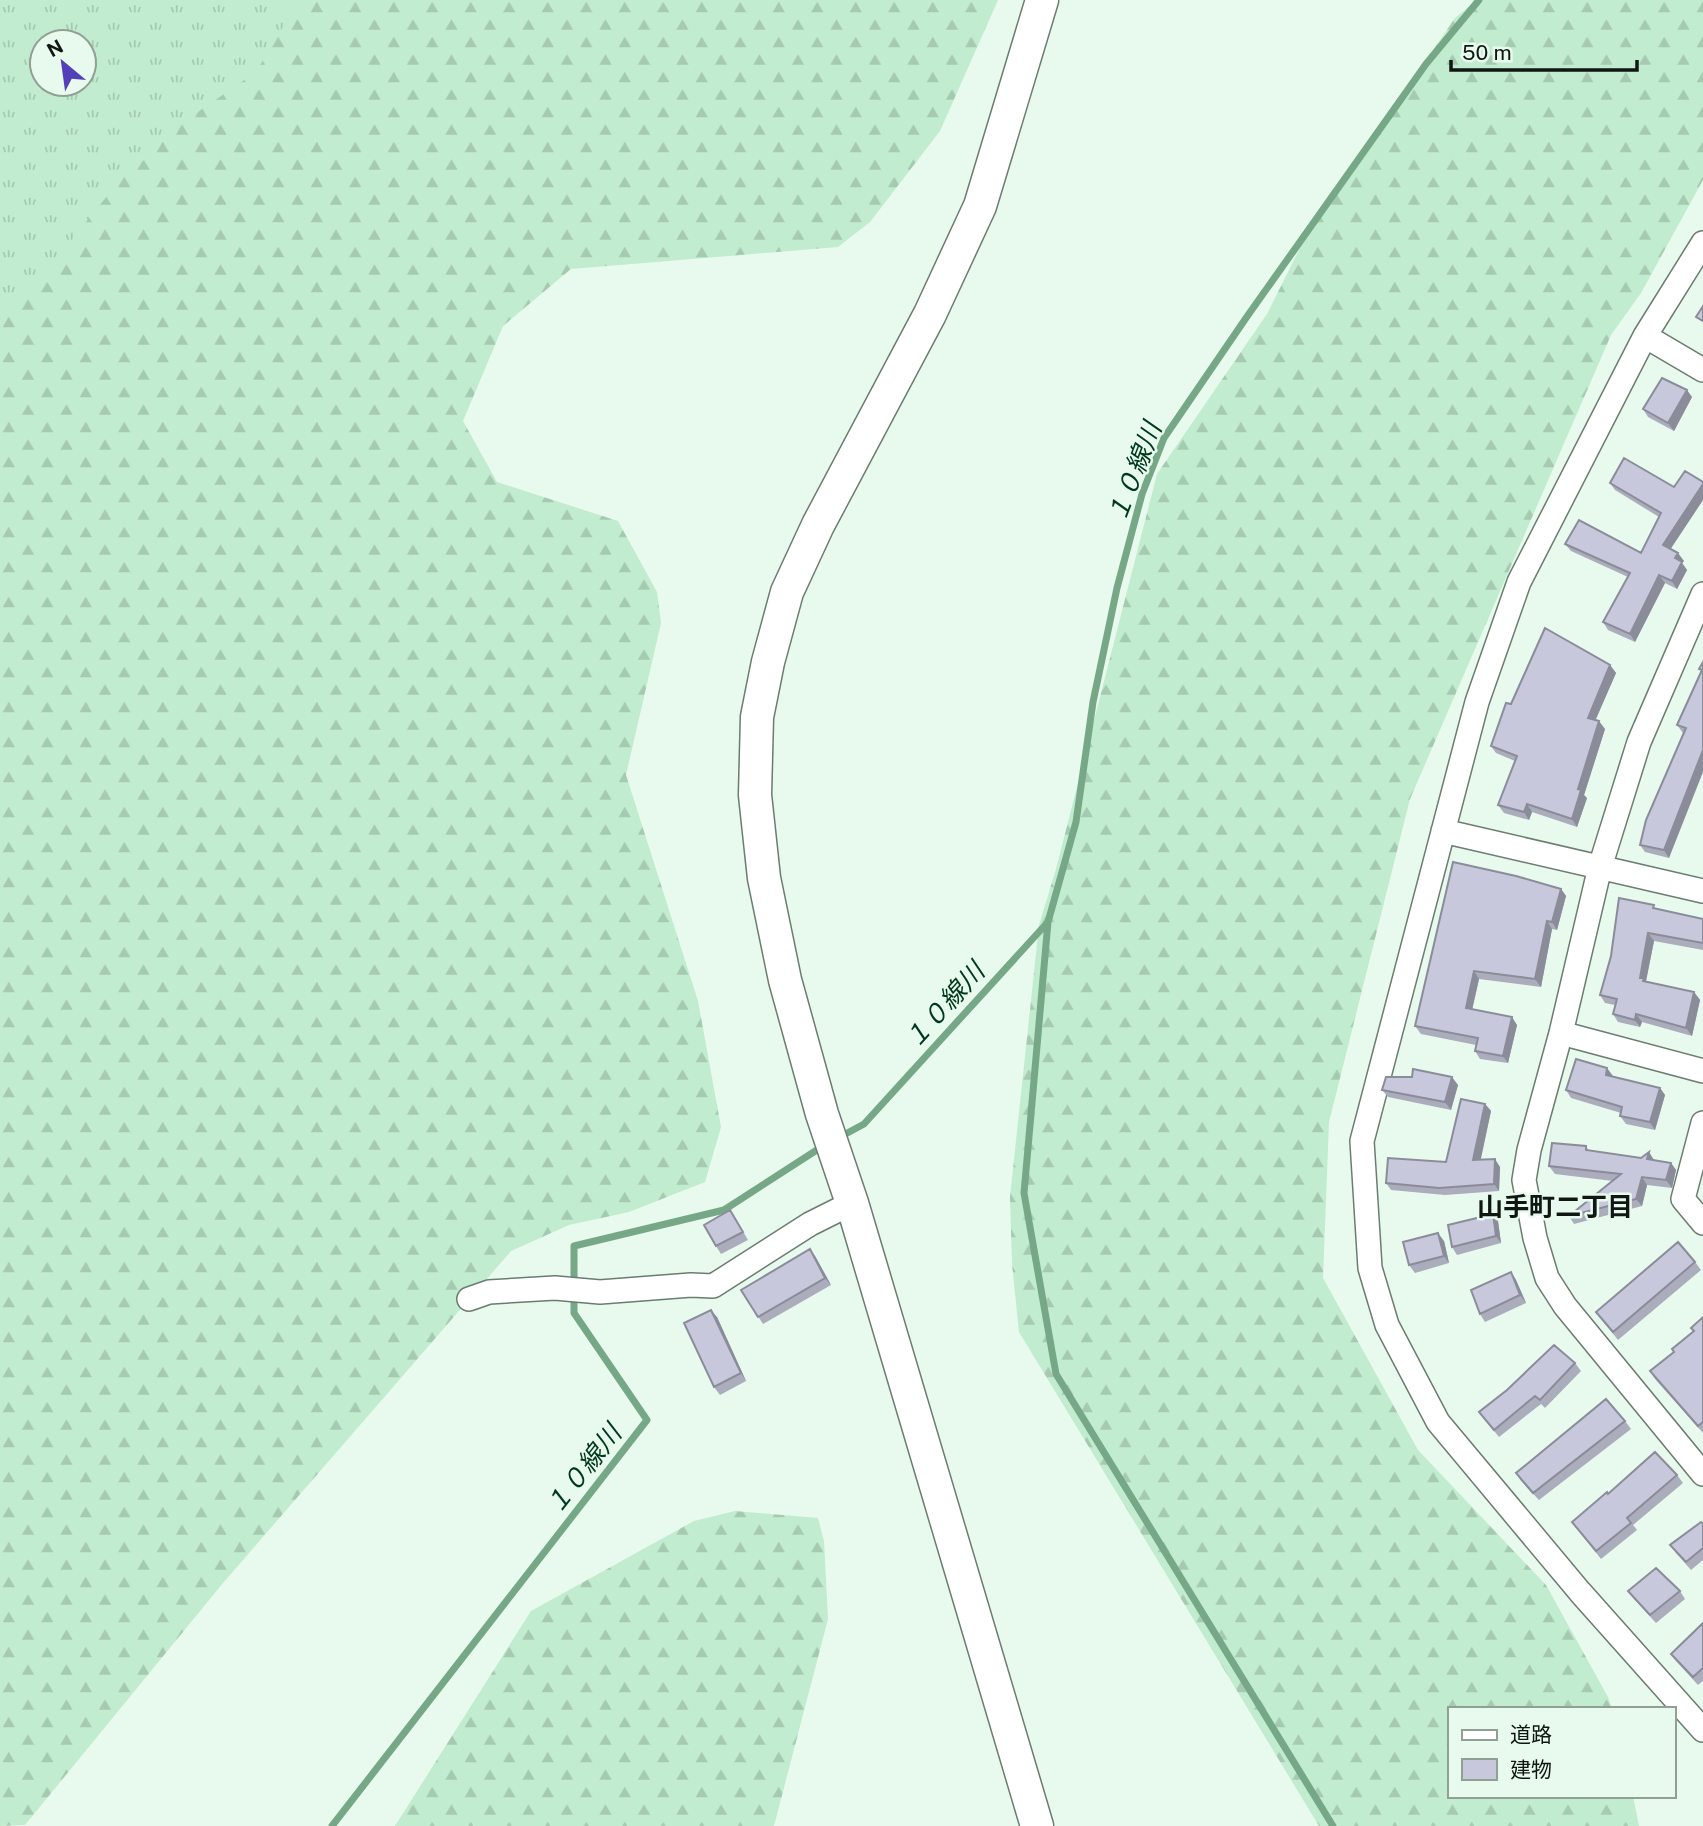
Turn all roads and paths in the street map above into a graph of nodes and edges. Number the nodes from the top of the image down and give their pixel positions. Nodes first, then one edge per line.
1 (1042, 0) edge
2 (1703, 243) edge
3 (1645, 336) junction
4 (1703, 370) edge
5 (1703, 594) edge
6 (1443, 831) junction
7 (1600, 867) junction
8 (1703, 891) edge
9 (1561, 1033) junction
10 (1703, 1071) edge
11 (1703, 1124) edge
12 (852, 1203) junction
13 (1703, 1223) edge
14 (469, 1299) dead end
15 (1703, 1474) edge
16 (1703, 1730) edge
17 (1037, 1826) edge

1 - 12 street
2 - 3 street
3 - 4 street
3 - 6 street
5 - 7 street
6 - 7 street
6 - 16 street
7 - 8 street
7 - 9 street
9 - 10 street
9 - 15 street
11 - 13 street
12 - 14 street
12 - 17 street

